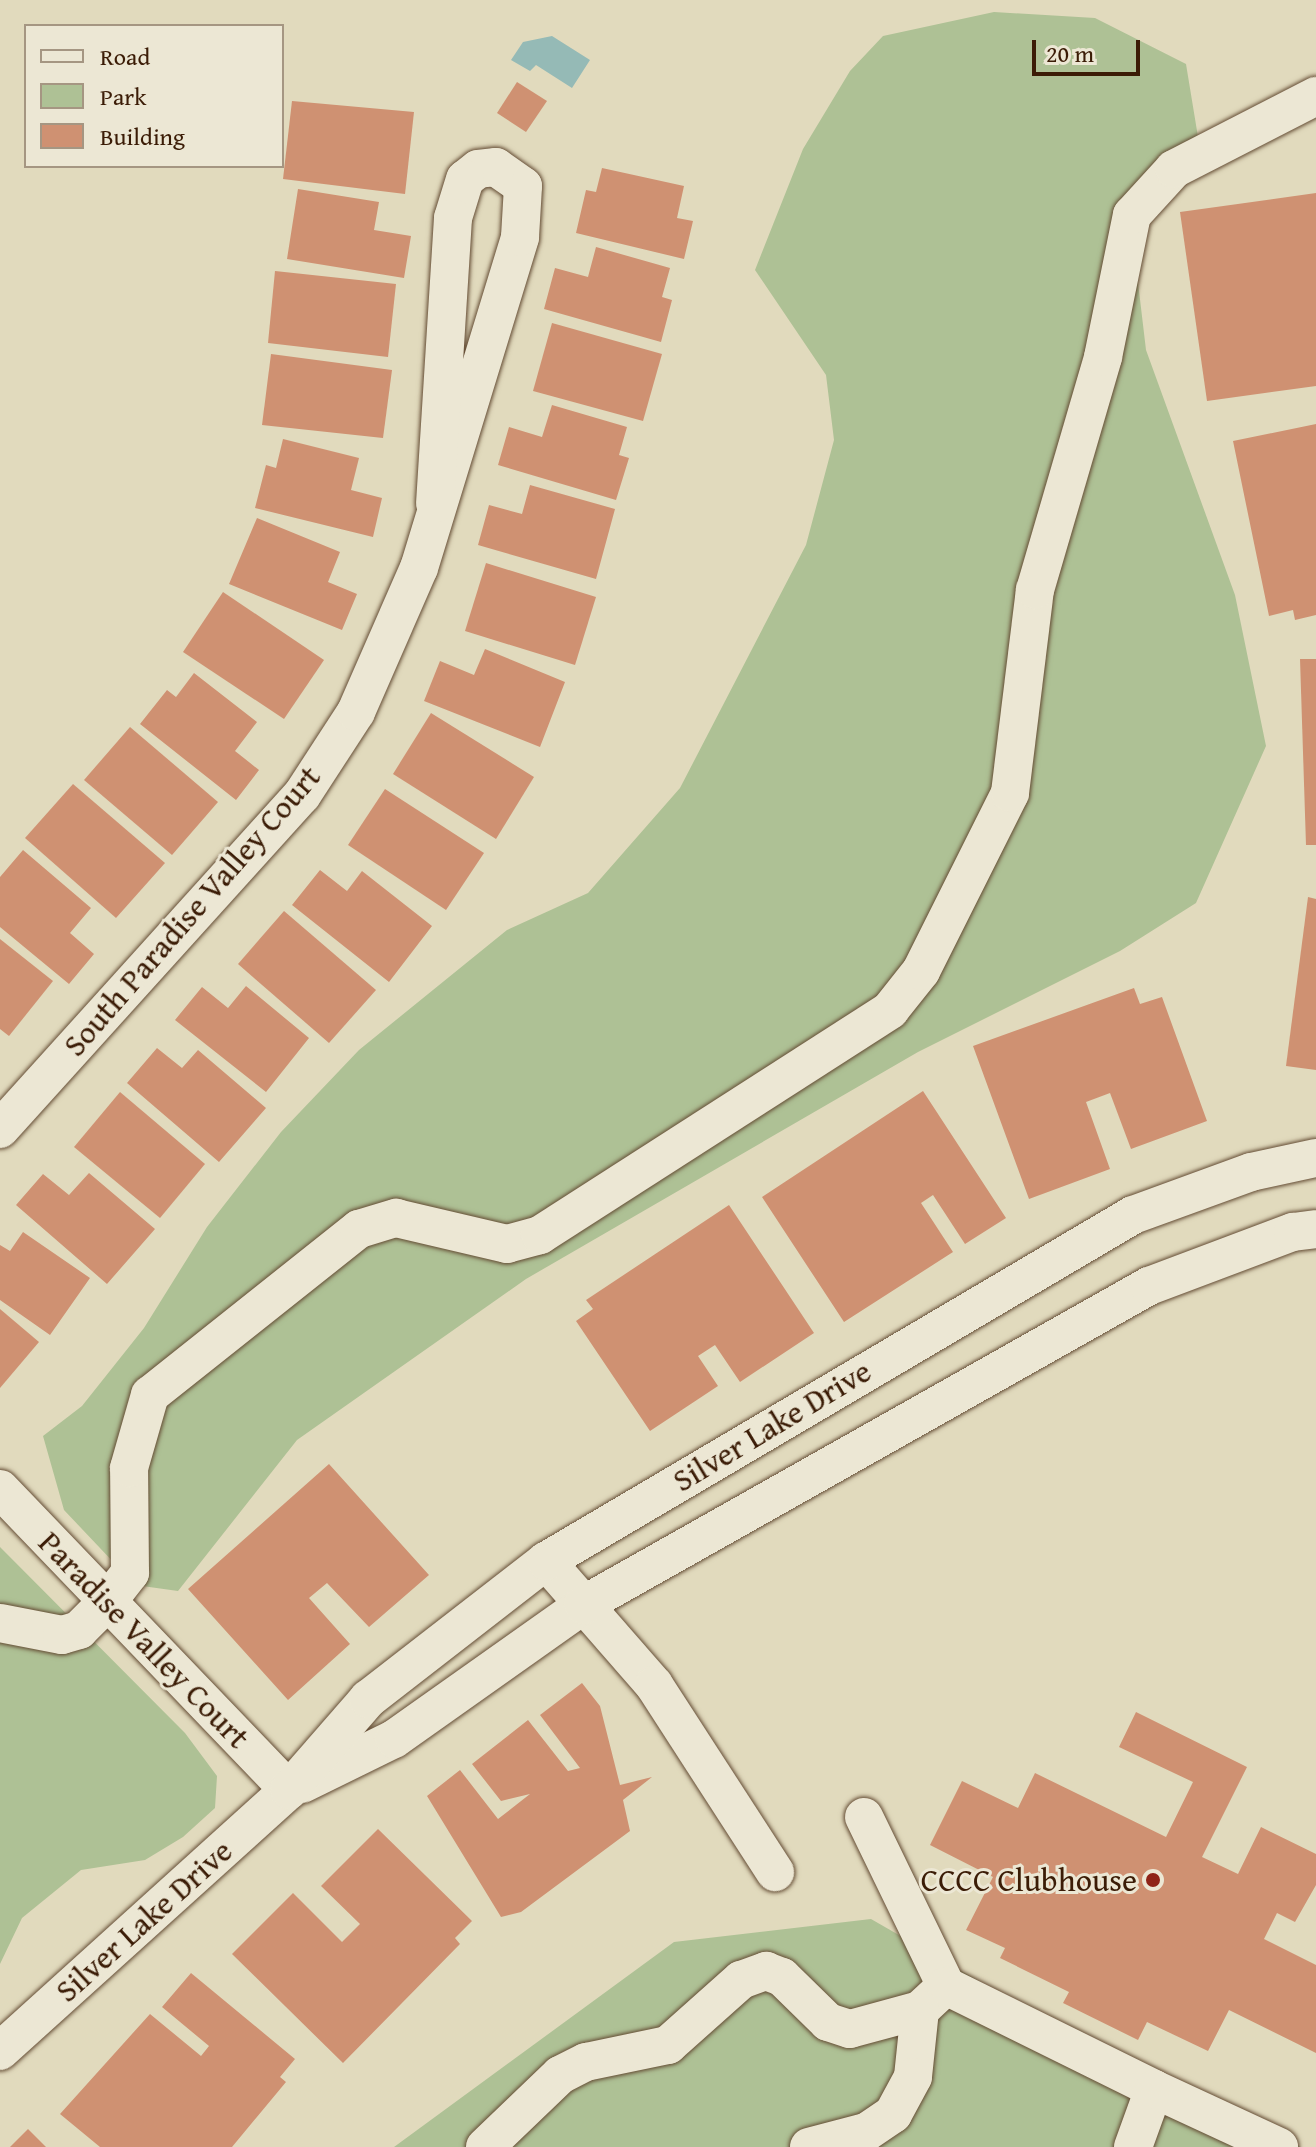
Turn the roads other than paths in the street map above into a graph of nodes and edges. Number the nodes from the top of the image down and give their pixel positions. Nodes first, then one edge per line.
1 (1316, 96) edge
2 (435, 503) junction
3 (0, 1129) edge
4 (1316, 1158) edge
5 (1316, 1229) edge
6 (0, 1489) edge
7 (546, 1561) junction
8 (108, 1601) junction
9 (583, 1605) junction
10 (0, 1623) edge
11 (289, 1790) junction
12 (864, 1817) dead end
13 (775, 1872) dead end
14 (933, 1998) junction
15 (0, 2051) edge
16 (1154, 2089) junction
17 (485, 2147) edge
18 (809, 2147) edge
19 (1133, 2147) edge
20 (1279, 2147) edge

1 - 8 street
2 - 2 street, South Paradise Valley Court
2 - 3 street, South Paradise Valley Court
4 - 7 street, Silver Lake Drive
5 - 9 street, Silver Lake Drive
6 - 8 street, Paradise Valley Court
7 - 9 street
7 - 11 street, Silver Lake Drive
8 - 10 street
8 - 11 street, Paradise Valley Court
9 - 11 street, Silver Lake Drive
9 - 13 street
11 - 15 street, Silver Lake Drive
12 - 14 street
14 - 16 street
14 - 17 street
14 - 18 street
16 - 19 street
16 - 20 street

